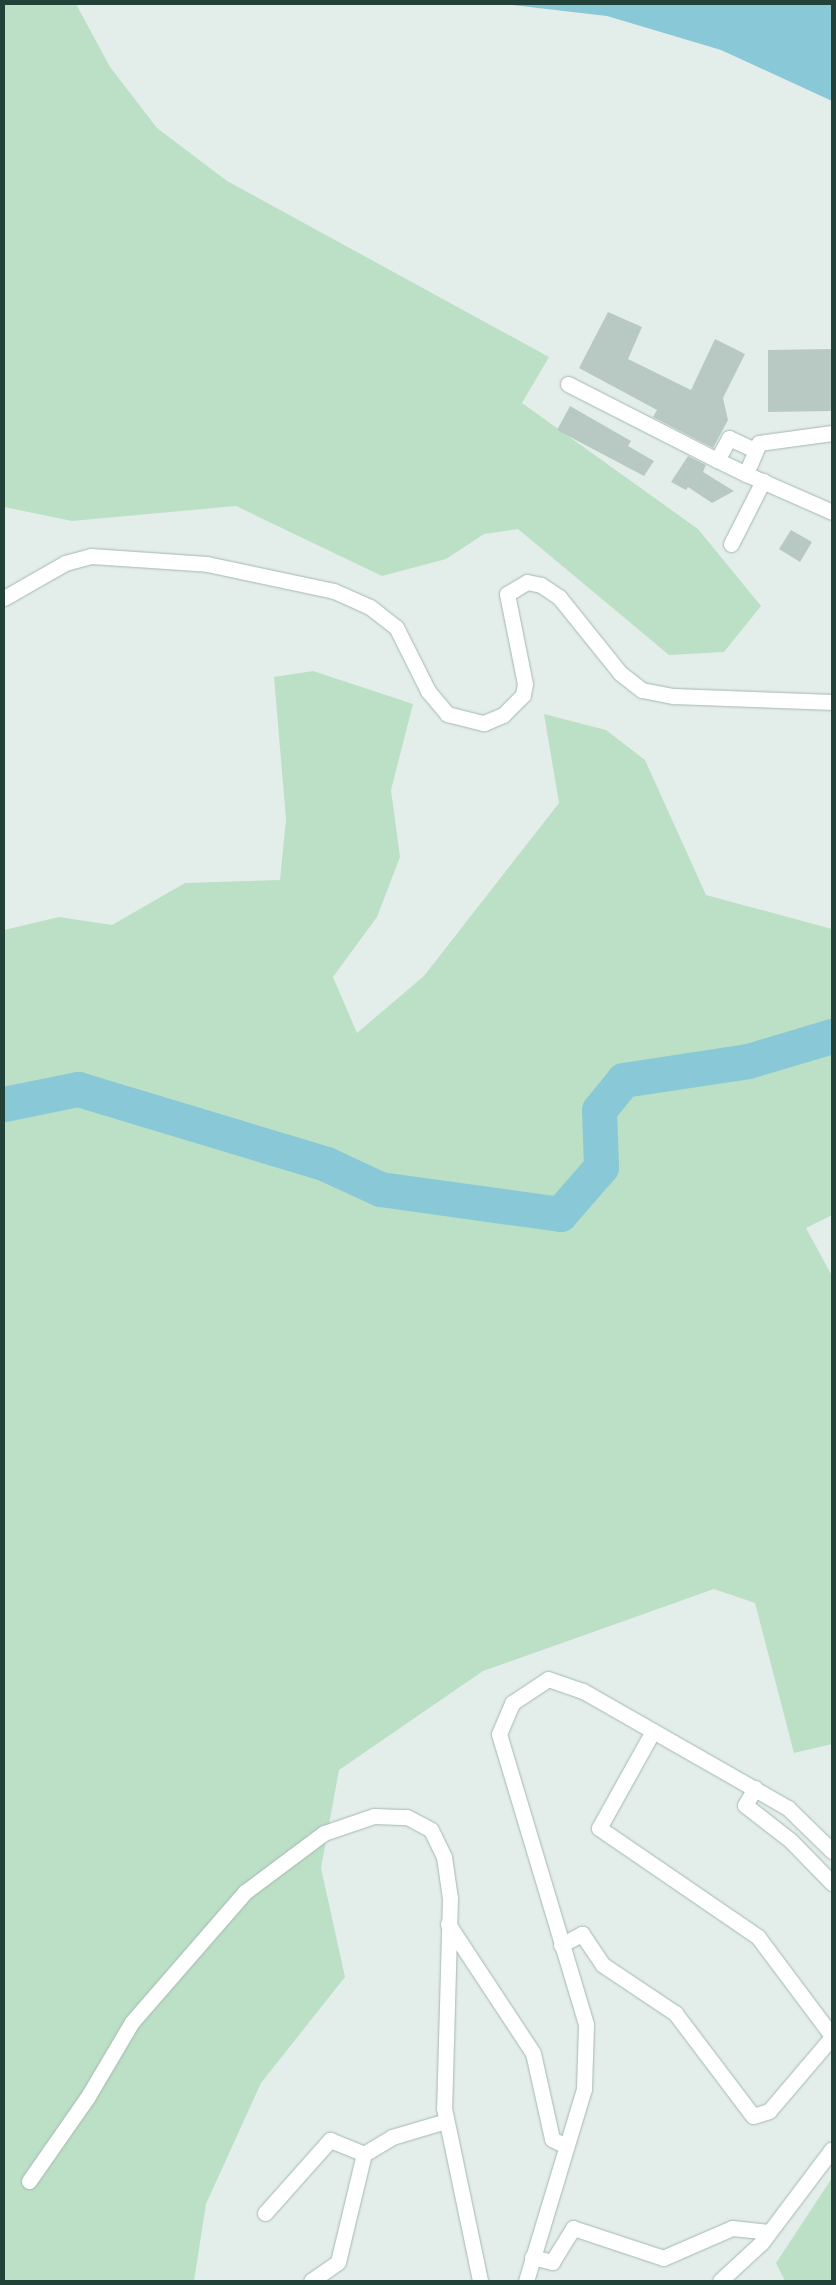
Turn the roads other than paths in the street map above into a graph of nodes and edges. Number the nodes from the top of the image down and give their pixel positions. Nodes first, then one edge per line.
1 (568, 384) dead end
2 (832, 433) edge
3 (755, 450) junction
4 (718, 460) junction
5 (746, 474) junction
6 (763, 481) junction
7 (832, 512) edge
8 (731, 544) dead end
9 (4, 598) edge
10 (832, 702) edge
11 (653, 1731) junction
12 (755, 1788) junction
13 (832, 1851) edge
14 (832, 1883) edge
15 (448, 1924) junction
16 (561, 1945) junction
17 (832, 2037) edge
18 (446, 2121) junction
19 (564, 2145) junction
20 (832, 2149) edge
21 (364, 2154) junction
22 (29, 2180) dead end
23 (266, 2213) dead end
24 (769, 2232) junction
25 (532, 2258) junction
26 (311, 2281) edge
27 (480, 2281) edge
28 (526, 2281) edge
29 (720, 2281) edge

1 - 4 street
2 - 3 street
3 - 4 street
3 - 5 street
4 - 5 street
5 - 6 street
6 - 7 street
6 - 8 street
9 - 10 street
11 - 12 street
11 - 16 street
11 - 17 street
12 - 13 street
12 - 14 street
15 - 18 street
15 - 19 street
15 - 22 street
16 - 17 street
16 - 19 street
18 - 21 street
18 - 27 street
19 - 25 street
20 - 24 street
21 - 23 street
21 - 26 street
24 - 25 street
24 - 29 street
25 - 28 street

